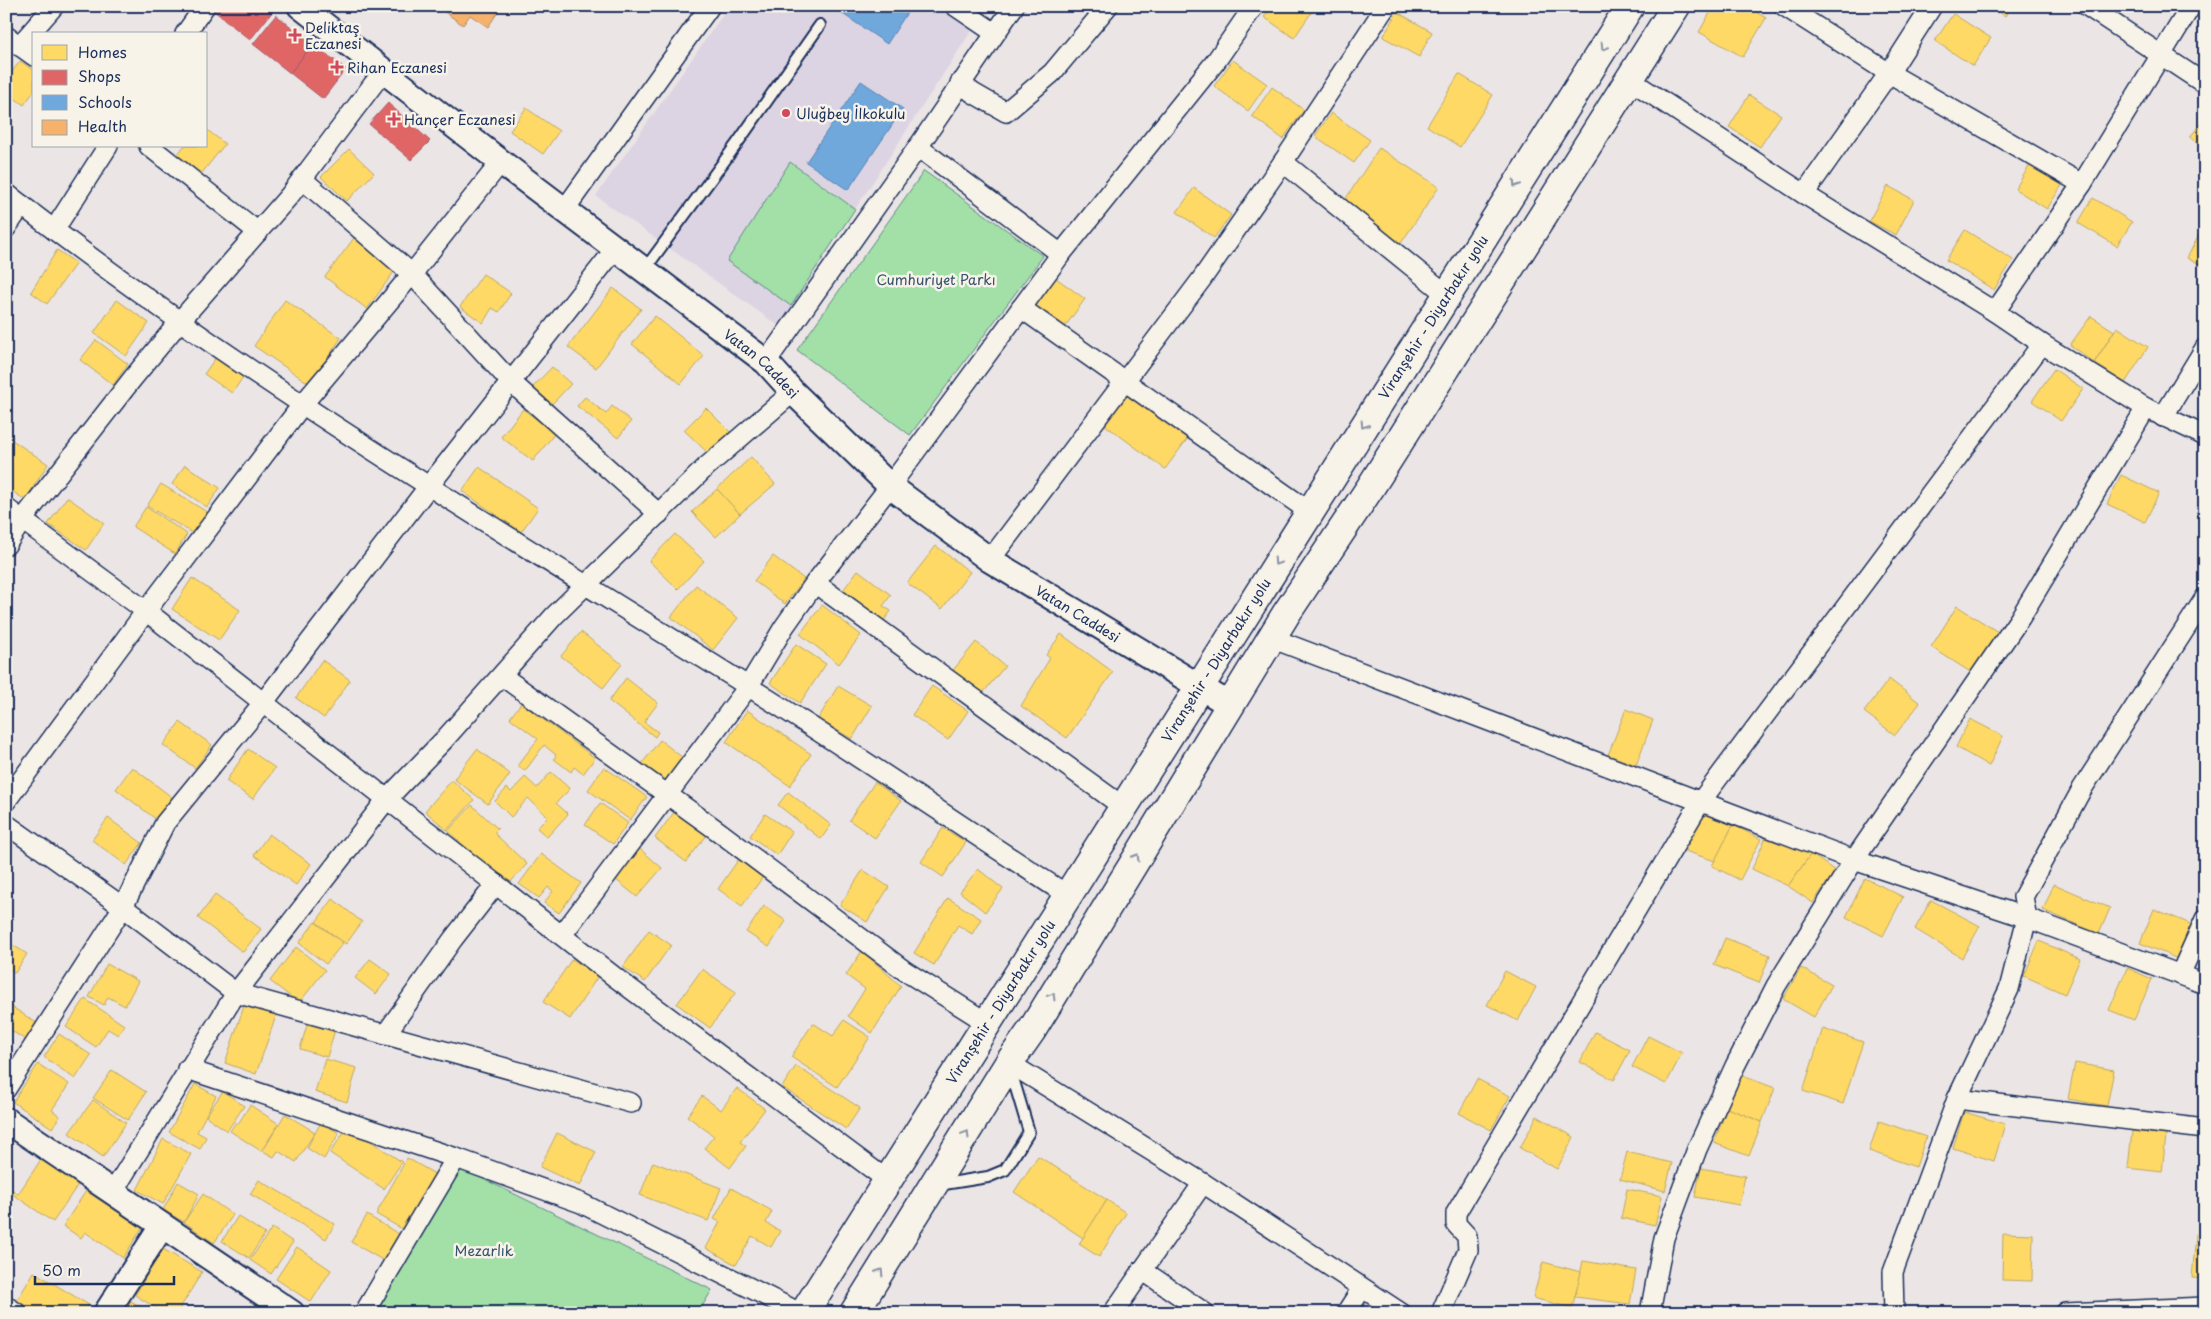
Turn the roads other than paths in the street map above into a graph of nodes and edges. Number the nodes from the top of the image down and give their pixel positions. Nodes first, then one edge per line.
1 (54, 6) edge
2 (205, 6) edge
3 (300, 6) edge
4 (710, 6) edge
5 (955, 6) edge
6 (1014, 6) edge
7 (1108, 6) edge
8 (1254, 6) edge
9 (1386, 6) edge
10 (1630, 6) edge
11 (1676, 6) edge
12 (1784, 6) edge
13 (1932, 6) edge
14 (2087, 6) edge
15 (2191, 6) edge
16 (820, 25) dead end
17 (186, 32) edge
18 (995, 33) junction
19 (20, 46) edge
20 (2160, 54) junction
21 (384, 70) junction
22 (1889, 73) junction
23 (1630, 80) junction
24 (960, 82) junction
25 (2205, 84) edge
26 (918, 147) junction
27 (107, 148) edge
28 (151, 148) edge
29 (501, 162) junction
30 (1283, 162) junction
31 (302, 179) junction
32 (2082, 184) junction
33 (6, 194) edge
34 (1804, 194) junction
35 (22, 206) junction
36 (565, 209) junction
37 (6, 228) edge
38 (54, 230) junction
39 (258, 232) junction
40 (616, 248) junction
41 (1061, 254) junction
42 (646, 270) junction
43 (412, 274) junction
44 (1446, 294) junction
45 (1021, 308) junction
46 (1995, 312) junction
47 (180, 320) junction
48 (2042, 344) junction
49 (2205, 348) edge
50 (766, 362) junction
51 (511, 382) junction
52 (1125, 383) junction
53 (793, 392) junction
54 (302, 405) junction
55 (2146, 408) junction
56 (2163, 417) junction
57 (2205, 436) edge
58 (429, 486) junction
59 (890, 486) junction
60 (6, 508) edge
61 (1310, 512) junction
62 (659, 514) junction
63 (23, 519) junction
64 (6, 545) edge
65 (990, 560) junction
66 (815, 583) junction
67 (586, 586) junction
68 (2205, 598) edge
69 (146, 611) junction
70 (1271, 638) junction
71 (502, 676) junction
72 (1198, 686) junction
73 (748, 687) junction
74 (263, 703) junction
75 (1230, 705) junction
76 (666, 795) junction
77 (386, 799) junction
78 (6, 801) edge
79 (1702, 801) junction
80 (1122, 806) junction
81 (6, 824) edge
82 (1854, 860) junction
83 (496, 884) junction
84 (1067, 894) junction
85 (123, 907) junction
86 (2027, 918) junction
87 (2205, 919) edge
88 (562, 935) junction
89 (2180, 975) junction
90 (2205, 984) edge
91 (236, 993) junction
92 (986, 1022) junction
93 (385, 1035) junction
94 (1009, 1062) junction
95 (187, 1069) junction
96 (6, 1090) edge
97 (1957, 1099) junction
98 (631, 1104) dead end
99 (6, 1120) edge
100 (2205, 1129) edge
101 (456, 1158) junction
102 (887, 1180) junction
103 (1203, 1183) junction
104 (934, 1185) junction
105 (113, 1192) junction
106 (162, 1226) junction
107 (1142, 1270) junction
108 (1362, 1288) junction
109 (6, 1306) edge
110 (2205, 1307) edge
111 (17, 1313) edge
112 (106, 1313) edge
113 (292, 1313) edge
114 (364, 1313) edge
115 (802, 1313) edge
116 (854, 1313) edge
117 (1113, 1313) edge
118 (1205, 1313) edge
119 (1346, 1313) edge
120 (1401, 1313) edge
121 (1441, 1313) edge
122 (1650, 1313) edge
123 (1894, 1313) edge
124 (2065, 1313) edge

1 - 19 street
2 - 17 street
3 - 21 street, Vatan Caddesi
4 - 36 street
5 - 18 street
6 - 18 street
7 - 24 street
8 - 41 street
9 - 30 street
10 -> 44 main road, Viranşehir - Diyarbakır yolu
11 - 23 main road
12 - 22 street
13 - 22 street
14 - 20 street
15 - 20 street
16 - 42 lane
18 - 24 street
20 - 25 street
20 - 32 street
21 - 29 street, Vatan Caddesi
21 - 31 street
22 - 32 street
22 - 34 street
23 - 34 street
23 - 70 main road
24 - 26 street
26 - 41 street
26 - 50 street
27 - 38 street
28 - 39 street
29 - 36 street, Vatan Caddesi
29 - 43 street
30 - 44 street
30 - 52 street
31 - 39 street
31 - 43 street
32 - 46 street
33 - 35 street
34 - 46 street
35 - 37 street
35 - 38 street
36 - 40 street, Vatan Caddesi
38 - 47 street
39 - 47 street
40 - 42 street, Vatan Caddesi
40 - 51 street
41 - 45 street
42 - 50 street, Vatan Caddesi
43 - 51 street
43 - 54 street
44 -> 61 main road, Viranşehir - Diyarbakır yolu
45 - 52 street
45 - 59 street
46 - 48 street
47 - 54 street
47 - 63 street
48 - 55 street
48 - 79 street
49 - 56 street
50 - 53 street, Vatan Caddesi
51 - 58 street
51 - 62 street
52 - 61 street
52 - 65 street
53 - 59 street, Vatan Caddesi
53 - 62 street
54 - 58 street
54 - 69 street
55 - 56 street
55 - 82 street
56 - 57 street
58 - 67 street
58 - 74 street
59 - 65 street, Vatan Caddesi
59 - 66 street
60 - 63 street
61 -> 72 main road, Viranşehir - Diyarbakır yolu
62 - 67 street
63 - 64 street
63 - 69 street
65 - 72 street, Vatan Caddesi
66 - 73 street
66 - 80 street
67 - 71 street
67 - 73 street
68 - 86 street
69 - 74 street
69 - 78 street
70 - 75 main road
70 - 79 street
71 - 76 street
71 - 77 street
72 - 75 street, Vatan Caddesi
72 - 80 main road, Viranşehir - Diyarbakır yolu
73 - 76 street
73 - 84 street
74 - 77 street
74 - 85 street
94 -> 75 main road
76 - 88 street
76 - 92 street
77 - 83 street
77 - 91 street
79 - 82 street
79 - 121 street
80 - 84 main road, Viranşehir - Diyarbakır yolu
81 - 85 street
82 - 86 street
82 - 122 street
83 - 88 street
83 - 93 street
84 - 92 main road, Viranşehir - Diyarbakır yolu
85 - 91 street
85 - 96 street
86 - 89 street
86 - 97 street
87 - 89 street
88 - 102 street
89 - 90 street
91 - 93 street
91 - 95 street
92 - 102 main road, Viranşehir - Diyarbakır yolu
93 - 98 street
94 - 103 street
104 -> 94 main road
94 - 104 lane
95 - 101 street
95 - 105 street
97 - 100 street
97 - 123 street
99 - 105 street
101 - 114 street
101 - 115 street
102 - 115 main road, Viranşehir - Diyarbakır yolu
103 - 107 street
103 - 108 street
116 -> 104 main road
105 - 106 street
106 - 112 street
106 - 113 street
107 - 117 street
107 - 118 street
108 - 119 street
108 - 120 street
109 - 111 street
110 - 124 street

